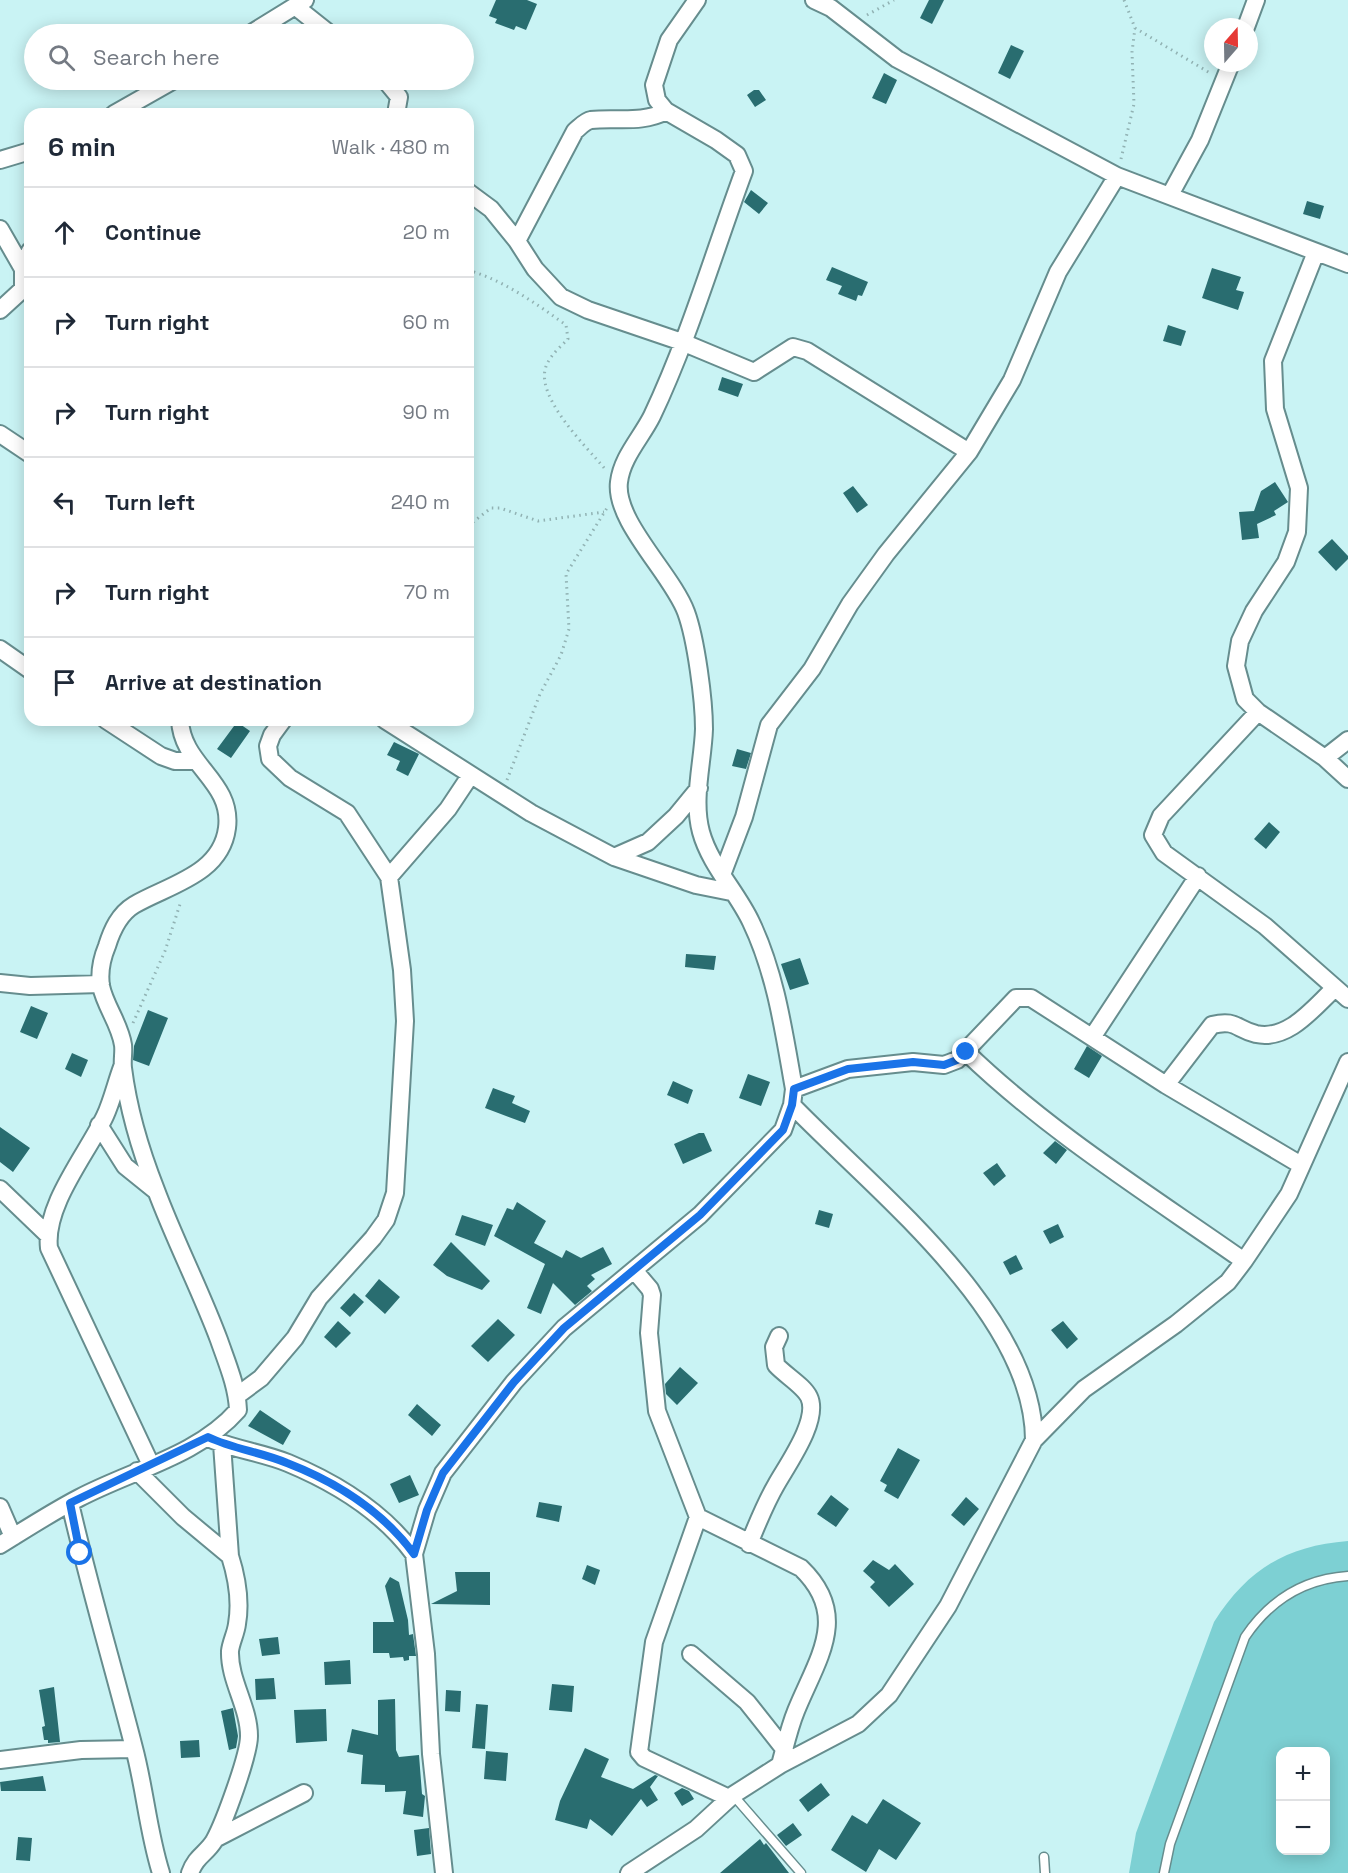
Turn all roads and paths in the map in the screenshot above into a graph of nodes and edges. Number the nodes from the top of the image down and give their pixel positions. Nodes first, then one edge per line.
1 (814, 0) edge
2 (894, 0) edge
3 (1124, 0) edge
4 (1256, 0) edge
5 (692, 2) edge
6 (300, 4) edge
7 (1249, 18) edge
8 (849, 22) junction
9 (267, 24) edge
10 (320, 24) edge
11 (1135, 28) junction
12 (1228, 72) edge
13 (1224, 82) junction
14 (158, 90) edge
15 (394, 90) edge
16 (128, 108) edge
17 (397, 108) edge
18 (666, 111) junction
19 (24, 153) edge
20 (0, 160) edge
21 (1117, 176) junction
22 (1170, 195) junction
23 (474, 196) edge
24 (0, 229) edge
25 (517, 241) junction
26 (1316, 252) junction
27 (1348, 264) edge
28 (24, 269) edge
29 (474, 272) edge
30 (24, 298) edge
31 (0, 310) edge
32 (682, 342) junction
33 (0, 434) edge
34 (24, 450) edge
35 (969, 452) junction
36 (619, 489) junction
37 (604, 512) junction
38 (474, 521) edge
39 (0, 649) edge
40 (24, 666) edge
41 (1258, 712) junction
42 (115, 726) edge
43 (180, 726) edge
44 (279, 726) edge
45 (394, 726) edge
46 (1348, 740) edge
47 (1325, 758) junction
48 (194, 761) junction
49 (470, 776) junction
50 (1348, 779) edge
51 (699, 788) junction
52 (501, 792) junction
53 (614, 856) junction
54 (722, 875) junction
55 (1198, 876) junction
56 (390, 877) junction
57 (188, 879) junction
58 (731, 892) junction
59 (0, 983) edge
60 (101, 984) junction
61 (1342, 993) edge
62 (1093, 1036) junction
63 (123, 1046) junction
64 (966, 1052) junction
65 (1348, 1062) edge
66 (122, 1066) junction
67 (1166, 1086) junction
68 (793, 1097) junction
69 (99, 1125) junction
70 (1301, 1165) junction
71 (0, 1190) edge
72 (156, 1191) junction
73 (48, 1235) junction
74 (1244, 1261) junction
75 (634, 1270) junction
76 (779, 1336) dead end
77 (237, 1395) junction
78 (215, 1440) junction
79 (1034, 1440) junction
80 (144, 1468) junction
81 (70, 1503) junction
82 (0, 1507) edge
83 (698, 1517) junction
84 (7, 1541) edge
85 (748, 1544) junction
86 (414, 1554) junction
87 (230, 1556) junction
88 (1348, 1576) edge
89 (691, 1654) dead end
90 (134, 1749) junction
91 (782, 1757) junction
92 (0, 1760) edge
93 (304, 1793) dead end
94 (731, 1796) junction
95 (215, 1839) junction
96 (1044, 1857) dead end
97 (161, 1873) edge
98 (190, 1873) edge
99 (444, 1873) edge
100 (628, 1873) edge
101 (801, 1873) edge
102 (1045, 1873) edge
103 (1164, 1873) edge

1 - 8 street
2 - 8 path
3 - 11 path
4 - 7 street
5 - 18 street
6 - 9 street
6 - 10 street
8 - 21 street
11 - 13 path
11 - 21 path
12 - 13 street
13 - 22 street
14 - 16 street
15 - 17 street
18 - 25 street
18 - 32 street
19 - 20 street
21 - 22 street
21 - 35 street
22 - 26 street
23 - 25 street
24 - 28 street
25 - 32 street
26 - 27 street
26 - 41 street
29 - 36 path
30 - 31 street
32 - 35 street
32 - 36 street
33 - 34 street
35 - 54 street
36 - 37 path
36 - 51 street
37 - 38 path
37 - 52 path
39 - 40 street
41 - 47 street
41 - 55 street
42 - 48 street
43 - 48 street
44 - 56 street
45 - 49 street
46 - 47 street
47 - 50 street
48 - 57 street
49 - 52 street
49 - 56 street
51 - 53 street
51 - 54 street
52 - 53 street
53 - 58 street
54 - 58 street
55 - 61 street
55 - 62 street
56 - 77 street
57 - 60 street
57 - 63 path
58 - 68 street
59 - 60 street
60 - 63 street
61 - 67 street
62 - 64 street
62 - 67 street
63 - 66 street
64 - 68 street
64 - 74 street
65 - 70 street
66 - 69 street
66 - 72 street
67 - 70 street
68 - 75 street
68 - 79 street
69 - 72 street
69 - 73 street
70 - 74 street
71 - 73 street
72 - 77 street
73 - 80 street
74 - 79 street
75 - 83 street
75 - 86 street
76 - 85 street
77 - 78 street
78 - 80 street
78 - 86 street
78 - 87 street
79 - 91 street
80 - 81 street
80 - 87 street
81 - 84 street
81 - 90 street
82 - 84 street
83 - 85 street
83 - 94 street
85 - 91 street
86 - 99 street
87 - 95 street
88 - 103 lane
89 - 91 street
90 - 92 street
90 - 97 street
91 - 94 street
93 - 95 street
94 - 100 street
94 - 101 lane
95 - 98 street
96 - 102 lane

